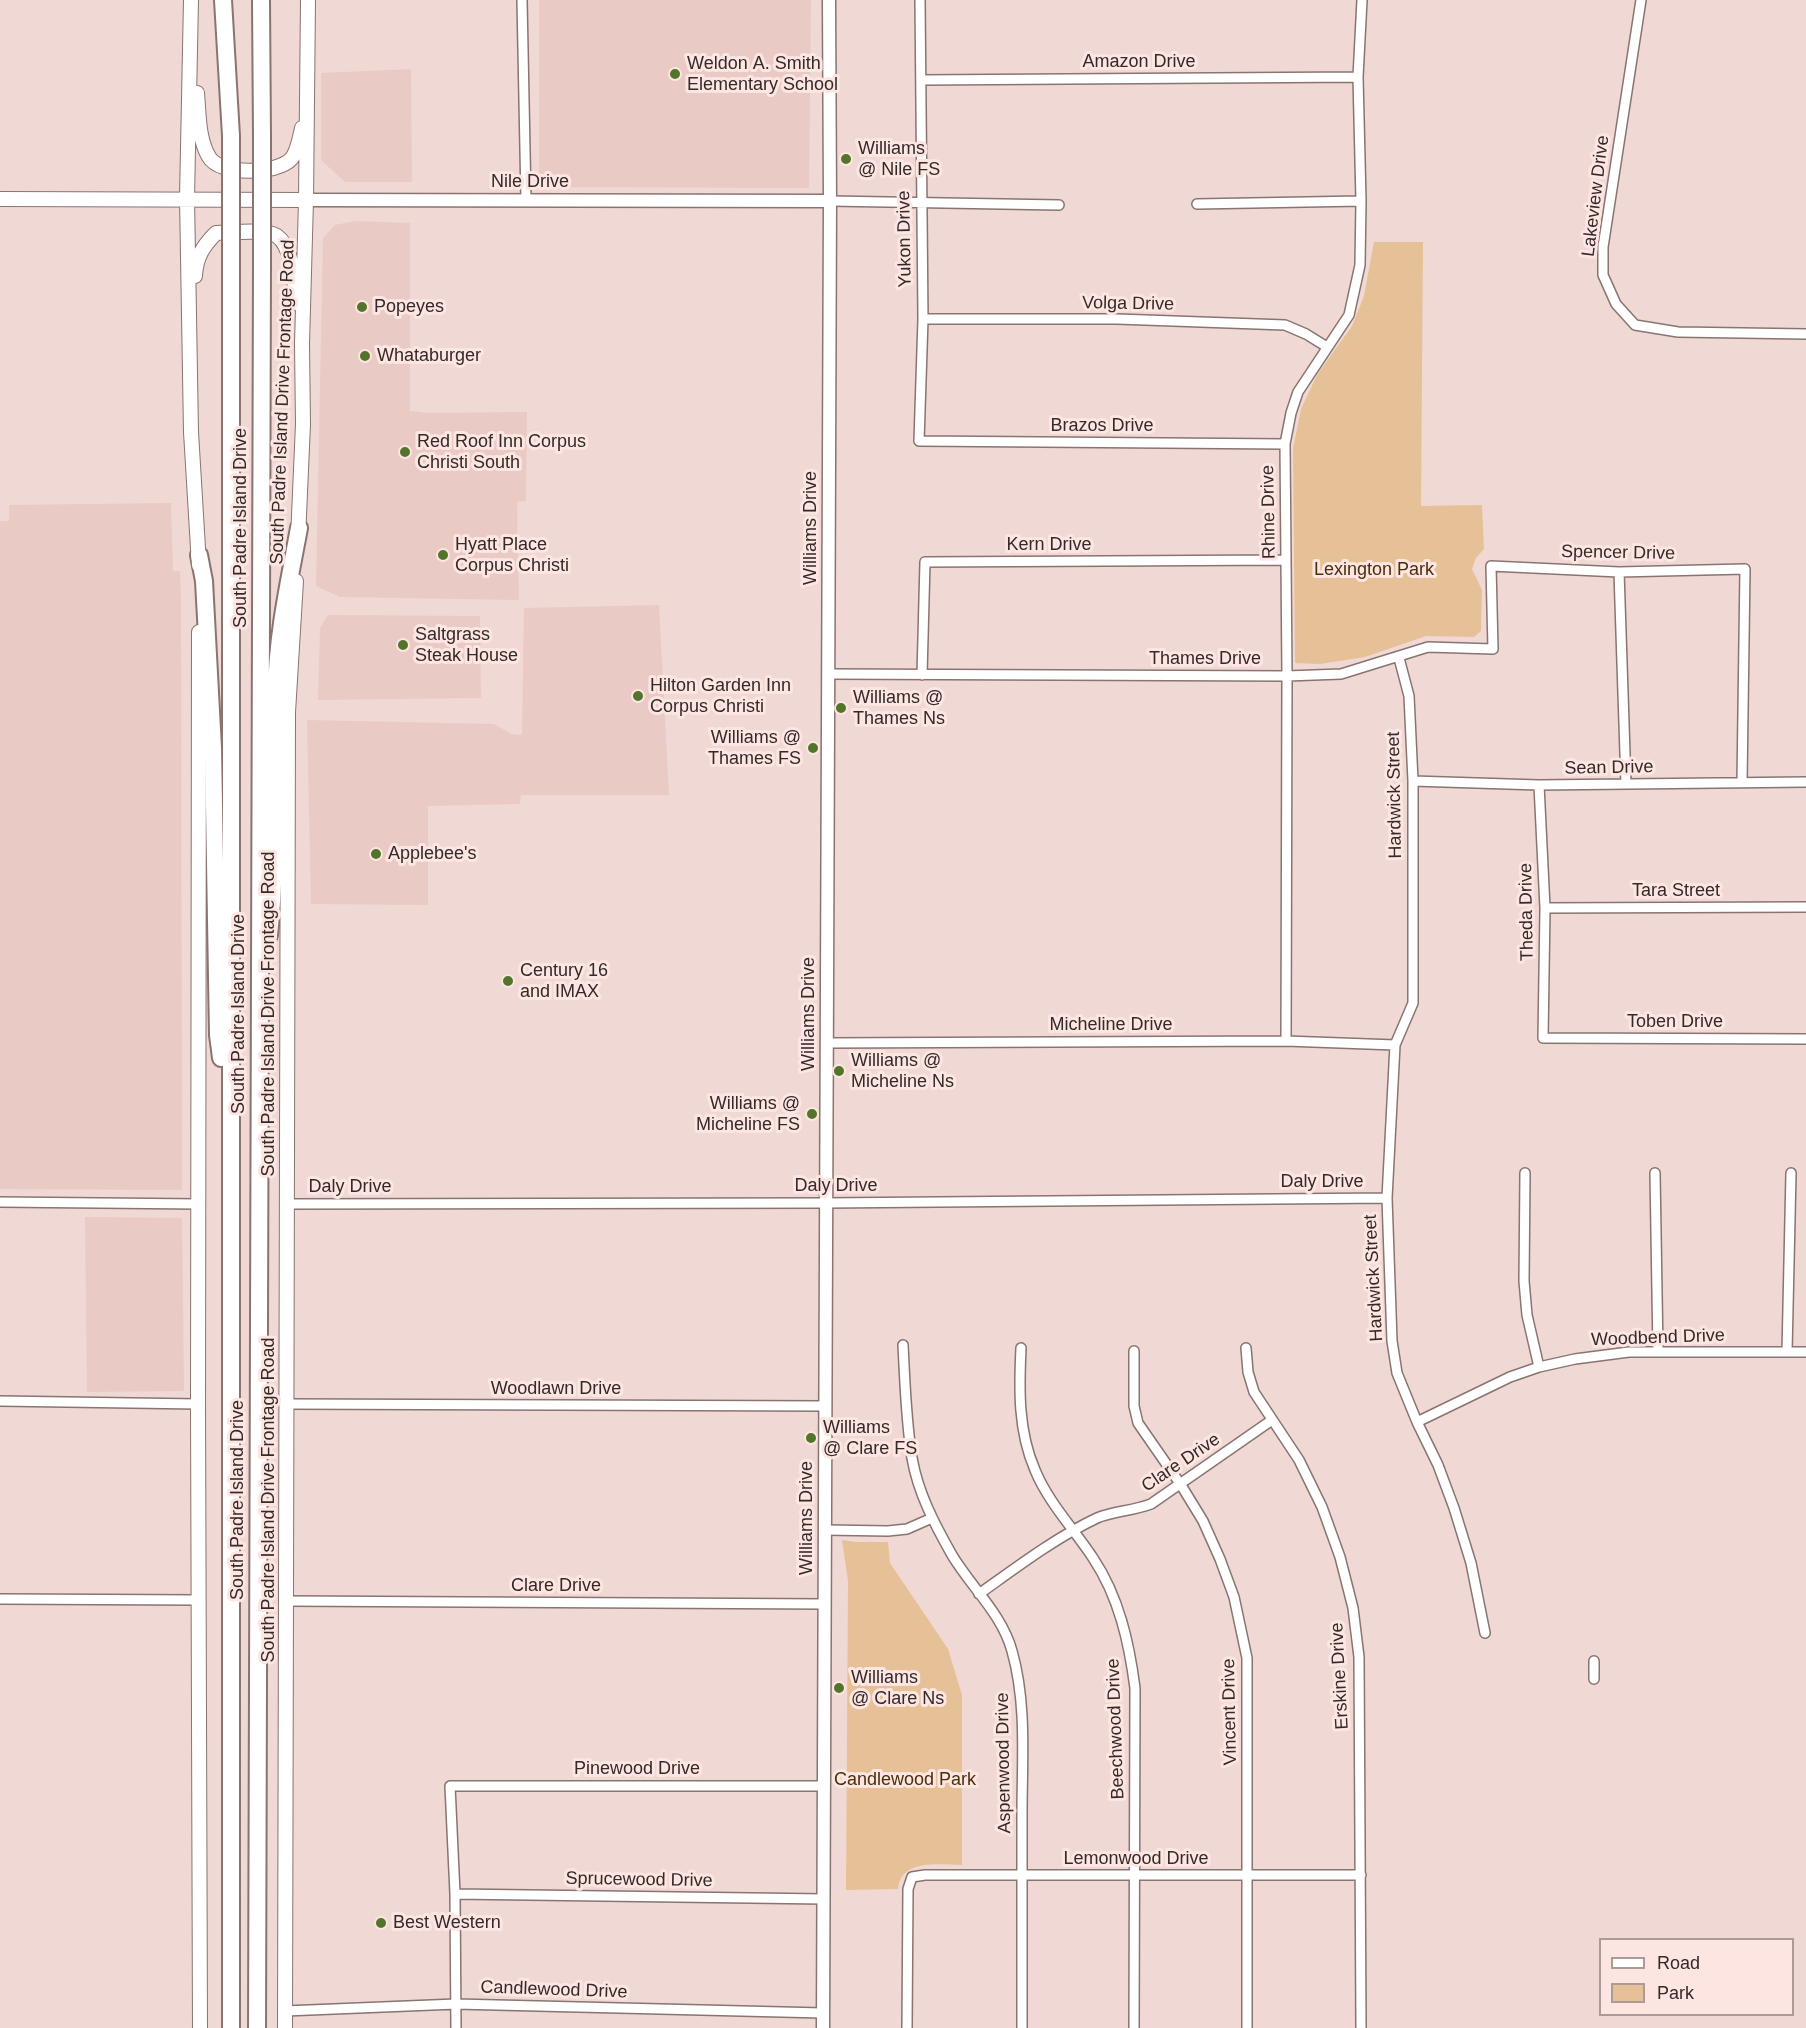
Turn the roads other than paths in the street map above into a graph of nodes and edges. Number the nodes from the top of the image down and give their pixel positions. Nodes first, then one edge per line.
1 (223, 0) edge
2 (231, 0) edge
3 (308, 0) edge
4 (522, 0) edge
5 (829, 0) edge
6 (921, 0) edge
7 (1362, 0) edge
8 (1641, 0) edge
9 (262, 1) edge
10 (191, 4) edge
11 (1358, 77) junction
12 (921, 80) junction
13 (307, 104) junction
14 (231, 136) junction
15 (187, 198) junction
16 (0, 199) edge
17 (306, 200) junction
18 (526, 200) junction
19 (830, 201) junction
20 (1361, 201) junction
21 (921, 202) junction
22 (1197, 204) dead end
23 (1059, 205) dead end
24 (922, 319) junction
25 (189, 331) junction
26 (1806, 334) edge
27 (302, 344) junction
28 (1327, 347) junction
29 (919, 441) joint
30 (1285, 444) junction
31 (299, 528) junction
32 (199, 555) junction
33 (1286, 560) junction
34 (1491, 566) joint
35 (1619, 572) junction
36 (1399, 658) junction
37 (828, 674) junction
38 (922, 675) junction
39 (1287, 676) junction
40 (1413, 781) junction
41 (1742, 782) junction
42 (1806, 782) edge
43 (1626, 784) junction
44 (1539, 785) junction
45 (1806, 907) edge
46 (1545, 908) junction
47 (259, 1028) junction
48 (1543, 1038) joint
49 (1806, 1039) edge
50 (1286, 1041) junction
51 (827, 1043) junction
52 (1395, 1045) junction
53 (230, 1130) junction
54 (1524, 1173) dead end
55 (1655, 1173) dead end
56 (1791, 1173) dead end
57 (1387, 1198) junction
58 (0, 1202) edge
59 (826, 1203) junction
60 (199, 1204) junction
61 (286, 1204) junction
62 (903, 1345) dead end
63 (1021, 1348) dead end
64 (1246, 1348) dead end
65 (1134, 1351) dead end
66 (1658, 1352) junction
67 (1788, 1352) junction
68 (1806, 1352) edge
69 (1539, 1367) junction
70 (0, 1401) edge
71 (198, 1404) junction
72 (287, 1404) junction
73 (826, 1406) junction
74 (1272, 1420) junction
75 (1417, 1422) junction
76 (1181, 1485) junction
77 (932, 1518) junction
78 (825, 1530) junction
79 (1074, 1531) junction
80 (979, 1594) junction
81 (0, 1599) edge
82 (199, 1600) junction
83 (287, 1601) junction
84 (825, 1604) junction
85 (1485, 1633) dead end
86 (1594, 1661) dead end
87 (1594, 1679) dead end
88 (824, 1786) junction
89 (1135, 1874) junction
90 (1022, 1875) junction
91 (1361, 1875) junction
92 (1247, 1876) junction
93 (455, 1894) junction
94 (824, 1899) junction
95 (456, 2004) junction
96 (285, 2011) junction
97 (823, 2013) junction
98 (200, 2028) edge
99 (231, 2028) edge
100 (257, 2028) edge
101 (285, 2028) edge
102 (456, 2028) edge
103 (823, 2028) edge
104 (908, 2028) edge
105 (1022, 2028) edge
106 (1134, 2028) edge
107 (1247, 2028) edge
108 (1361, 2028) edge

1 - 14 highway
2 - 14 highway, South Padre Island Drive
3 - 13 main road, South Padre Island Drive Frontage Road
4 - 18 street
5 - 19 street, Williams Drive
6 - 12 street, Yukon Drive
7 - 11 street, Rhine Drive
8 - 26 street, Lakeview Drive
9 - 47 highway, South Padre Island Drive, bridge
10 - 13 main road
10 - 15 main road
11 - 12 street, Amazon Drive
11 - 20 street, Rhine Drive
12 - 21 street, Yukon Drive
13 - 17 main road, South Padre Island Drive Frontage Road
14 - 53 highway, South Padre Island Drive, bridge
15 - 16 main road, Nile Drive
15 - 17 main road, Nile Drive
15 - 25 main road
17 - 18 street, Nile Drive
17 - 27 main road, South Padre Island Drive Frontage Road
18 - 19 street, Nile Drive
19 - 21 street, Nile Drive
19 - 37 street, Williams Drive
20 - 22 street
20 - 28 street, Rhine Drive
21 - 23 street, Nile Drive
21 - 24 street, Yukon Drive
24 - 28 street, Volga Drive
24 - 29 street, Yukon Drive
25 - 27 main road
25 - 32 main road
27 - 31 main road, South Padre Island Drive Frontage Road
28 - 30 street, Rhine Drive
29 - 30 street, Brazos Drive
30 - 33 street, Rhine Drive
31 - 47 highway
31 - 61 main road, South Padre Island Drive Frontage Road
32 - 53 highway
32 - 60 main road
33 - 38 street, Kern Drive
33 - 39 street, Rhine Drive
34 - 35 street, Spencer Drive
34 - 36 street, Thames Drive
35 - 41 street, Spencer Drive
35 - 43 street
36 - 39 street, Thames Drive
36 - 40 street, Hardwick Street
37 - 38 street, Thames Drive
37 - 51 street, Williams Drive
38 - 39 street, Thames Drive
39 - 50 street, Rhine Drive
40 - 44 street, Sean Drive
40 - 52 street, Hardwick Street
41 - 42 street, Sean Drive
41 - 43 street, Sean Drive
43 - 44 street, Sean Drive
44 - 46 street, Theda Drive
45 - 46 street, Tara Street
46 - 48 street, Theda Drive
47 - 100 highway, South Padre Island Drive
48 - 49 street, Toben Drive
50 - 51 street, Micheline Drive
50 - 52 street, Micheline Drive
51 - 59 street, Williams Drive
52 - 57 street, Hardwick Street
53 - 99 highway, South Padre Island Drive
54 - 69 street
55 - 66 street
56 - 67 street
57 - 59 street, Daly Drive
57 - 75 street, Hardwick Street
58 - 60 street
59 - 61 street, Daly Drive
59 - 73 street, Williams Drive
60 - 71 main road
61 - 72 main road, South Padre Island Drive Frontage Road
62 - 77 street, Aspenwood Drive
63 - 79 street, Beechwood Drive
64 - 74 street, Erskine Drive
65 - 76 street, Vincent Drive
66 - 67 street, Woodbend Drive
66 - 69 street, Woodbend Drive
67 - 68 street, Woodbend Drive
69 - 75 street, Woodbend Drive
70 - 71 street
71 - 82 main road
72 - 73 street, Woodlawn Drive
72 - 83 main road, South Padre Island Drive Frontage Road
73 - 78 street, Williams Drive
74 - 76 street, Clare Drive
74 - 91 street, Erskine Drive
75 - 85 street, Hardwick Street
76 - 79 street, Clare Drive
76 - 92 street, Vincent Drive
77 - 78 street
77 - 80 street, Aspenwood Drive
78 - 84 street, Williams Drive
79 - 80 street, Clare Drive
79 - 89 street, Beechwood Drive
80 - 90 street, Aspenwood Drive
81 - 82 street
82 - 98 main road
83 - 84 street, Clare Drive
83 - 96 main road, South Padre Island Drive Frontage Road
84 - 88 street, Williams Drive
86 - 87 street
88 - 93 street, Pinewood Drive
88 - 94 street, Williams Drive
89 - 90 street, Lemonwood Drive
89 - 92 street, Lemonwood Drive
89 - 106 street, Beechwood Drive
90 - 104 street, Lemonwood Drive
90 - 105 street, Aspenwood Drive
91 - 92 street, Lemonwood Drive
91 - 108 street, Erskine Drive
92 - 107 street, Vincent Drive
93 - 94 street, Sprucewood Drive
93 - 95 street
94 - 97 street, Williams Drive
95 - 96 street, Candlewood Drive
95 - 97 street, Candlewood Drive
95 - 102 street
96 - 101 main road, South Padre Island Drive Frontage Road
97 - 103 street, Williams Drive

